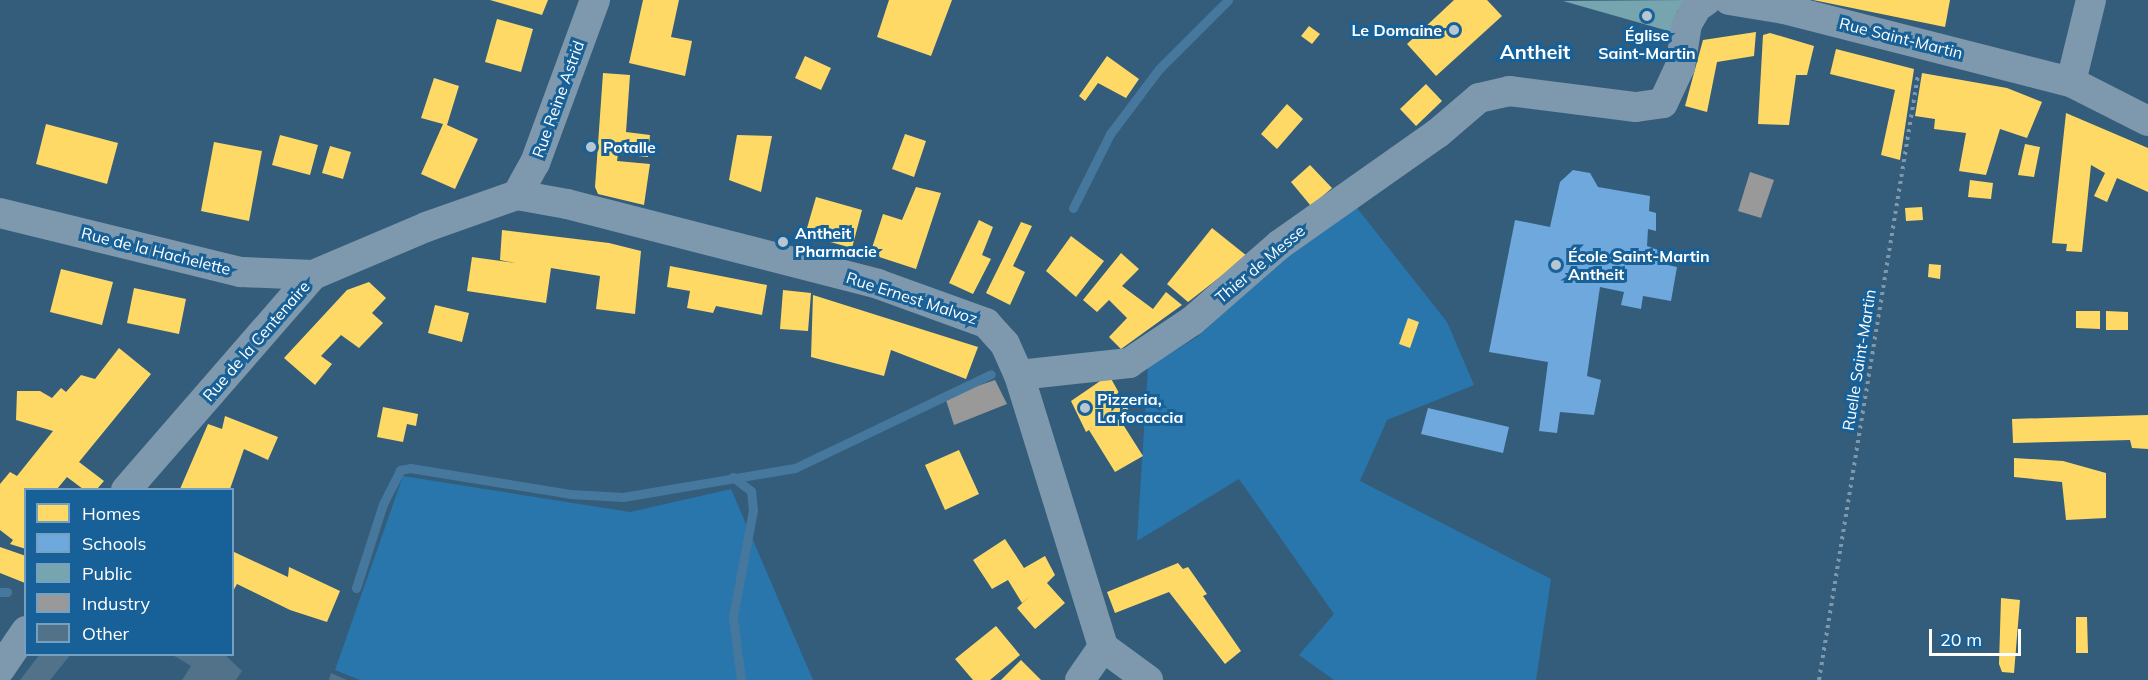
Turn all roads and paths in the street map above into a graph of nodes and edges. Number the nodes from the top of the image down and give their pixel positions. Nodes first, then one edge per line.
1 (595, 0) edge
2 (1707, 0) edge
3 (1729, 0) edge
4 (2091, 0) edge
5 (1923, 44) junction
6 (2071, 82) junction
7 (2148, 121) edge
8 (517, 195) junction
9 (0, 213) edge
10 (313, 275) junction
11 (1020, 375) junction
12 (127, 488) edge
13 (24, 634) edge
14 (1103, 647) junction
15 (0, 669) edge
16 (1080, 680) edge
17 (1148, 680) edge
18 (1819, 680) edge

1 - 8 street, Rue Reine Astrid
2 - 11 street, Thier de Messe
3 - 5 street, Rue Saint-Martin
4 - 6 street
5 - 6 street, Rue Saint-Martin
5 - 18 path, Ruelle Saint-Martin
6 - 7 street, Rue Saint-Martin
8 - 10 street, Rue de la Centenaire
8 - 11 street, Rue Ernest Malvoz
9 - 10 street, Rue de la Hachelette
10 - 12 street, Rue de la Centenaire
11 - 14 street, Rue Ernest Malvoz
13 - 15 street
14 - 16 street
14 - 17 street

